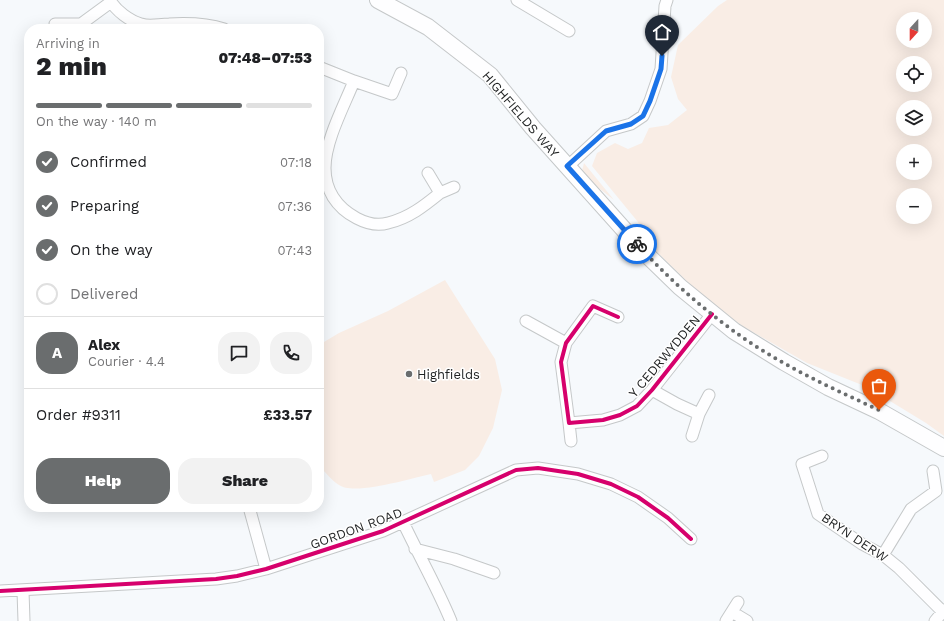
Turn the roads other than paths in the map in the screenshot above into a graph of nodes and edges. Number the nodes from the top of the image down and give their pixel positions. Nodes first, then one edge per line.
1 (378, 0) edge
2 (517, 0) edge
3 (667, 0) edge
4 (111, 1) edge
5 (85, 24) edge
6 (139, 24) edge
7 (167, 24) edge
8 (194, 24) edge
9 (569, 31) dead end
10 (324, 69) edge
11 (401, 73) dead end
12 (354, 81) junction
13 (567, 166) junction
14 (428, 173) dead end
15 (454, 188) dead end
16 (440, 193) junction
17 (712, 314) junction
18 (618, 317) dead end
19 (526, 321) dead end
20 (566, 343) junction
21 (652, 390) junction
22 (709, 394) dead end
23 (699, 414) junction
24 (570, 423) junction
25 (692, 436) dead end
26 (571, 441) dead end
27 (944, 448) edge
28 (822, 456) dead end
29 (933, 471) dead end
30 (250, 512) edge
31 (403, 522) junction
32 (690, 539) dead end
33 (416, 549) junction
34 (883, 555) junction
35 (266, 569) junction
36 (494, 574) dead end
37 (0, 591) edge
38 (23, 591) junction
39 (738, 602) dead end
40 (943, 611) edge
41 (729, 617) edge
42 (24, 621) edge
43 (451, 621) edge
44 (747, 621) edge
45 (935, 621) edge

1 - 13 main road, HIGHFIELDS WAY
2 - 9 street
3 - 13 street
4 - 5 street
4 - 6 street
7 - 8 street
10 - 12 street
11 - 12 street
12 - 16 street
13 - 17 main road, HIGHFIELDS WAY
14 - 16 street
15 - 16 street
17 - 21 street, Y CEDRWYDDEN
17 - 27 main road, HIGHFIELDS WAY
18 - 20 street
19 - 20 street
20 - 24 street
21 - 23 street, Y CEDRWYDDEN
21 - 24 street, Y CEDRWYDDEN
22 - 23 street
23 - 25 street
24 - 26 street
28 - 34 street, BRYN DERW
29 - 34 street
30 - 35 street
31 - 32 street, GORDON ROAD
31 - 33 street
31 - 35 street, GORDON ROAD
33 - 36 street
33 - 43 street
34 - 40 street, BRYN DERW
35 - 38 street, GORDON ROAD
37 - 38 street, GORDON ROAD
38 - 42 street
39 - 41 street
40 - 45 street
41 - 44 street

